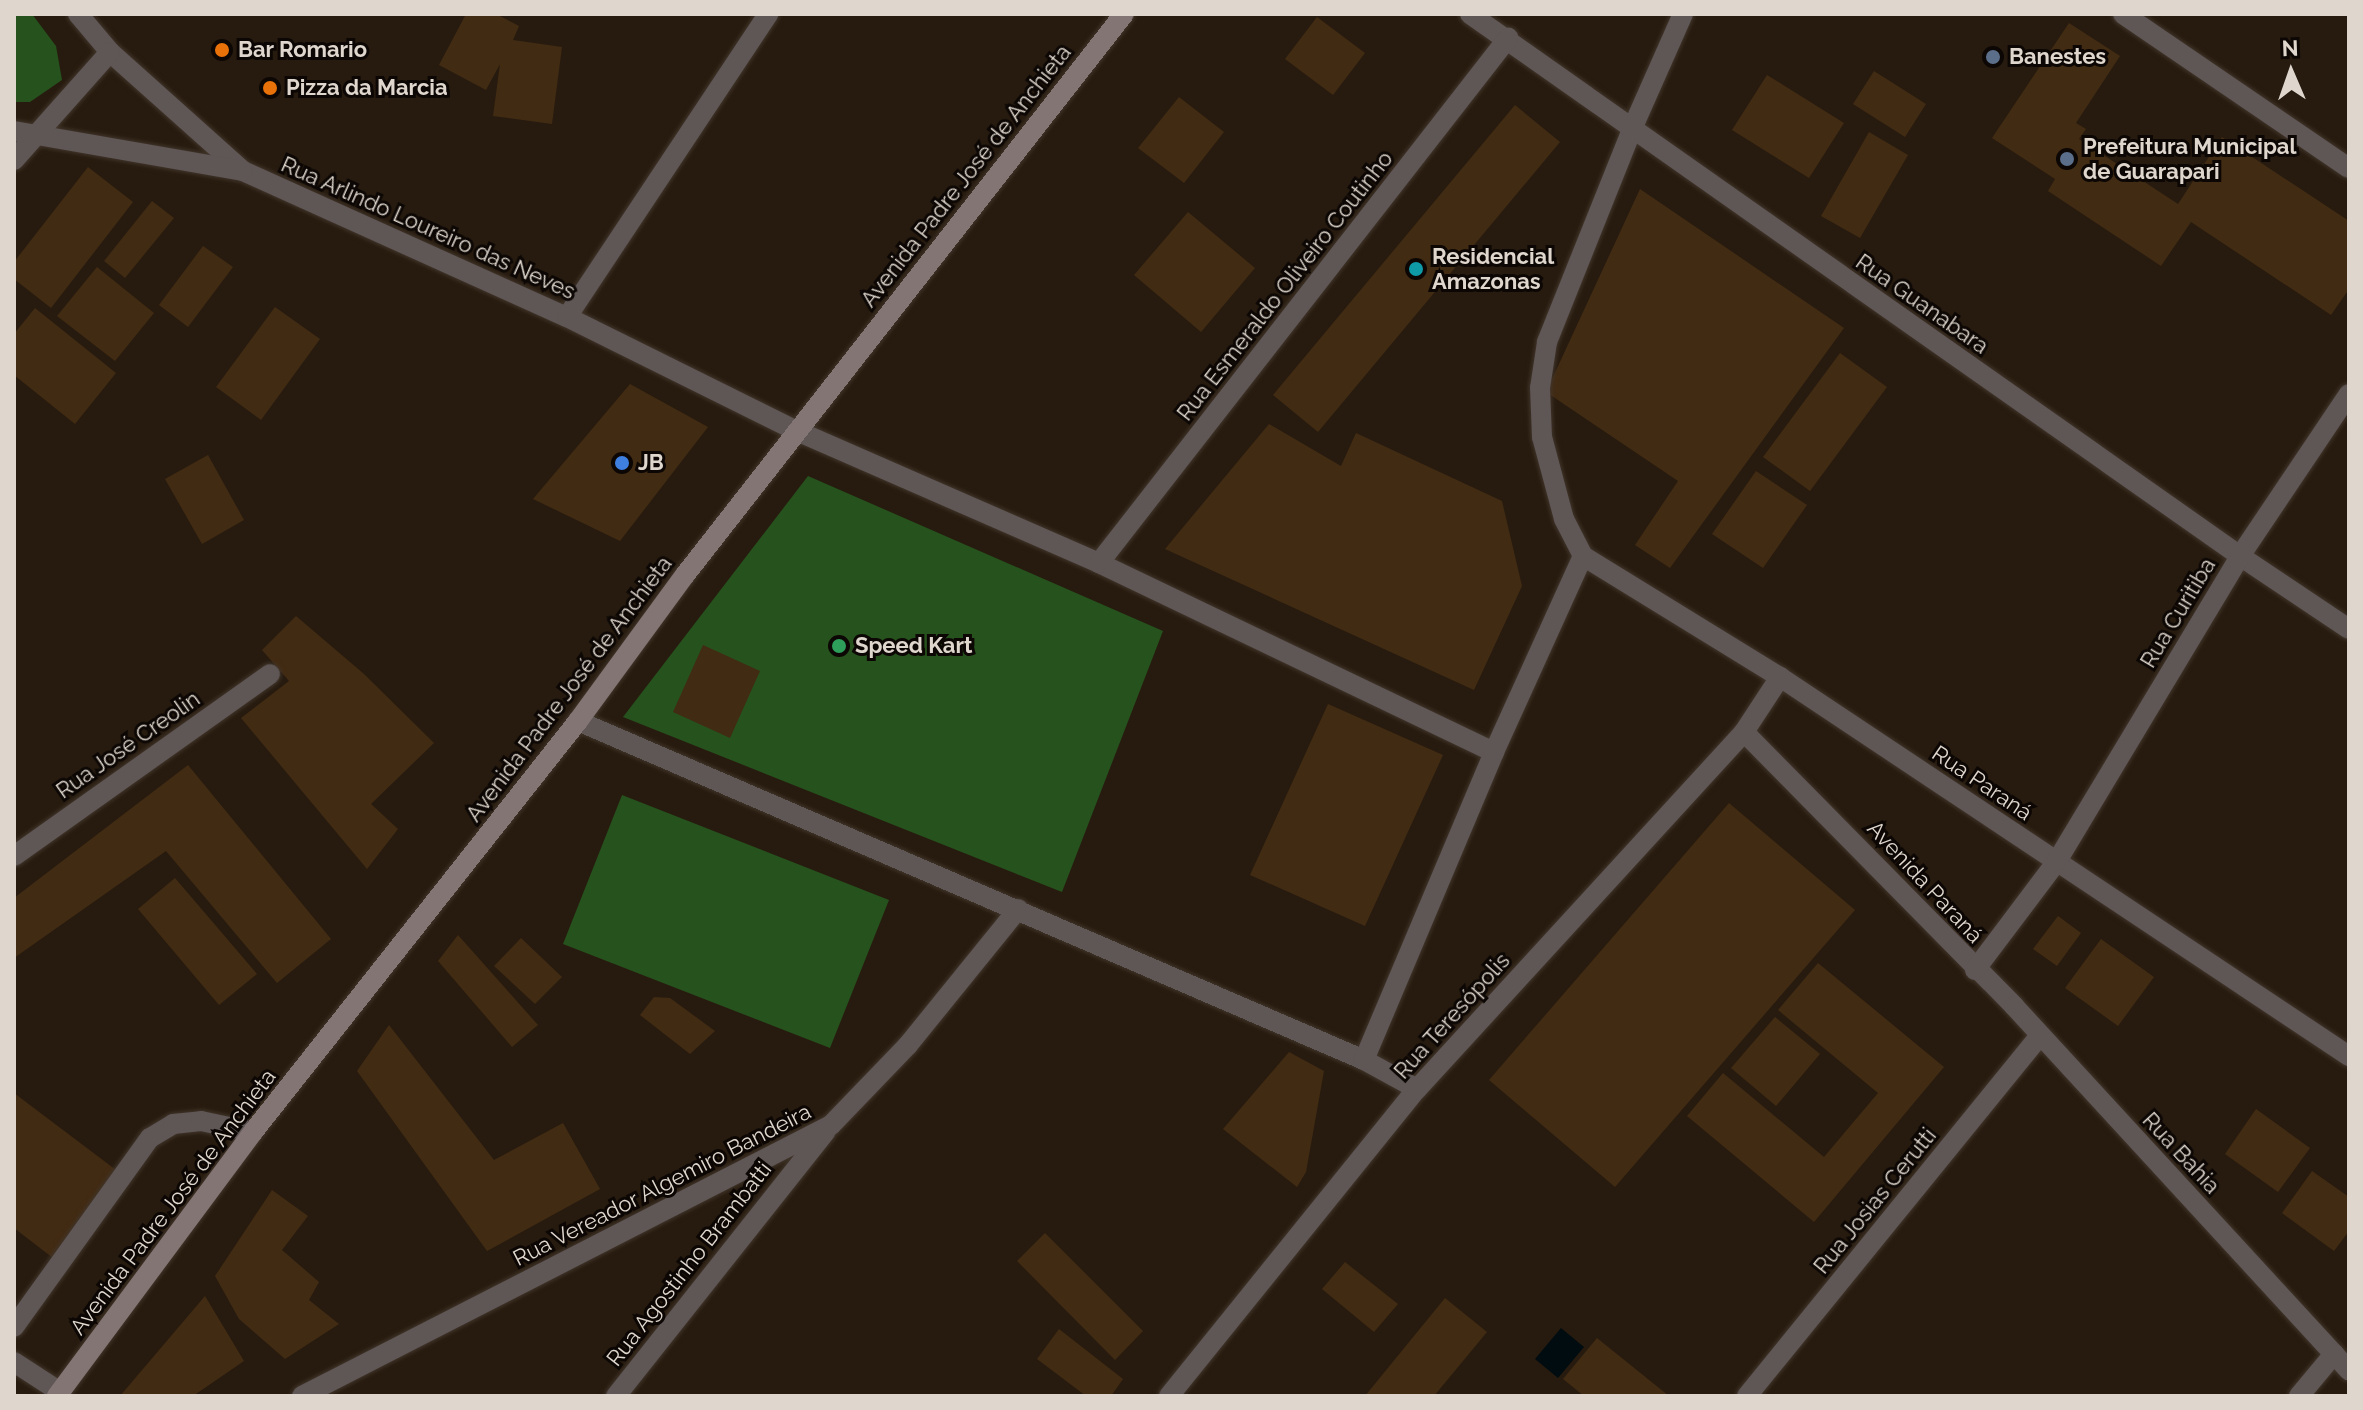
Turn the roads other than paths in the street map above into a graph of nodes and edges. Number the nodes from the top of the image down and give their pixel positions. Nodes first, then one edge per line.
1 (78, 14) edge
2 (768, 14) edge
3 (1124, 14) edge
4 (1470, 14) edge
5 (1683, 14) edge
6 (2123, 14) edge
7 (1508, 38) junction
8 (110, 52) junction
9 (1632, 129) junction
10 (14, 131) edge
11 (38, 133) junction
12 (14, 160) edge
13 (2349, 168) edge
14 (243, 171) junction
15 (567, 317) junction
16 (2349, 394) edge
17 (797, 431) junction
18 (1583, 556) junction
19 (2240, 556) junction
20 (1099, 563) junction
21 (2349, 629) edge
22 (270, 674) dead end
23 (1780, 677) junction
24 (578, 721) junction
25 (1744, 732) junction
26 (1494, 752) junction
27 (14, 856) edge
28 (2057, 861) junction
29 (1018, 909) junction
30 (1975, 970) junction
31 (2040, 1036) junction
32 (2349, 1056) edge
33 (1364, 1060) junction
34 (1417, 1089) junction
35 (831, 1125) junction
36 (253, 1132) junction
37 (14, 1327) edge
38 (2334, 1354) junction
39 (14, 1362) edge
40 (2349, 1370) edge
41 (59, 1394) edge
42 (302, 1396) edge
43 (616, 1396) edge
44 (1169, 1396) edge
45 (1747, 1396) edge
46 (2299, 1396) edge

1 - 8 street, Rua Arlindo Loureiro das Neves
2 - 15 street
3 - 17 main road, Avenida Padre José de Anchieta
4 - 7 street, Rua Guanabara
5 - 9 street
6 - 13 street
7 - 9 street, Rua Guanabara
7 - 20 street, Rua Esmeraldo Oliveiro Coutinho
8 - 11 street
8 - 14 street, Rua Arlindo Loureiro das Neves
9 - 18 street
9 - 19 street, Rua Guanabara
10 - 11 street
11 - 12 street
11 - 14 street
14 - 15 street, Rua Arlindo Loureiro das Neves
15 - 17 street, Rua Arlindo Loureiro das Neves
16 - 19 street, Rua Curitiba
17 - 20 street
17 - 24 main road, Avenida Padre José de Anchieta
18 - 23 street, Rua Paraná
18 - 26 street
19 - 21 street, Rua Guanabara
19 - 28 street, Rua Curitiba
20 - 26 street
22 - 27 street, Rua José Creolin
23 - 25 street, Rua Teresópolis
23 - 28 street, Rua Paraná
24 - 29 street
24 - 36 main road, Avenida Padre José de Anchieta
25 - 30 street, Avenida Paraná
25 - 34 street, Rua Teresópolis
26 - 33 street
28 - 30 street, Avenida Paraná
28 - 32 street, Rua Paraná
29 - 33 street
29 - 35 street, Rua Vereador Algemiro Bandeira
30 - 31 street, Rua Bahia
31 - 38 street, Rua Bahia
31 - 45 street, Rua Josias Cerutti
33 - 34 street
34 - 44 street, Rua Teresópolis
35 - 42 street, Rua Vereador Algemiro Bandeira
35 - 43 street, Rua Agostinho Brambatti
36 - 37 street
36 - 41 main road, Avenida Padre José de Anchieta
38 - 40 street, Rua Bahia
38 - 46 street
39 - 41 street

